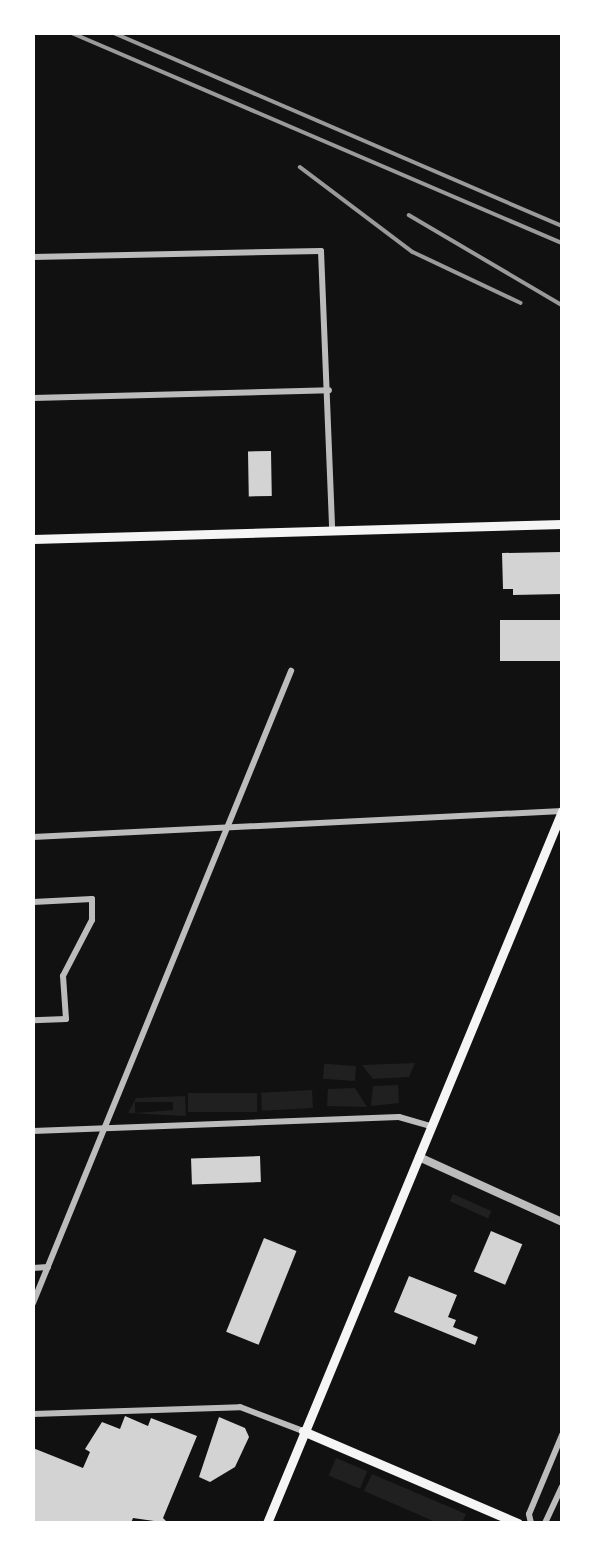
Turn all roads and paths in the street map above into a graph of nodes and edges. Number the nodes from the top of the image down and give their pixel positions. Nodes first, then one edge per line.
1 (33, 257) edge
2 (329, 390) junction
3 (33, 398) edge
4 (562, 523) edge
5 (332, 527) junction
6 (33, 539) edge
7 (290, 671) dead end
8 (562, 811) edge
9 (228, 827) junction
10 (33, 837) edge
11 (33, 902) edge
12 (33, 1020) edge
13 (431, 1126) junction
14 (104, 1127) junction
15 (33, 1131) edge
16 (419, 1157) junction
17 (562, 1222) edge
18 (48, 1267) junction
19 (33, 1268) edge
20 (33, 1303) edge
21 (33, 1414) edge
22 (303, 1431) junction
23 (562, 1435) edge
24 (562, 1487) edge
25 (267, 1523) edge
26 (518, 1523) edge
27 (531, 1523) edge
28 (545, 1523) edge

1 - 2 street
2 - 3 street
2 - 5 street
4 - 5 main road
5 - 6 main road
7 - 9 street
8 - 9 street
8 - 13 main road
9 - 10 street
9 - 14 street
11 - 12 street
13 - 14 street
13 - 16 main road
14 - 15 street
14 - 18 street
16 - 17 street
16 - 22 main road
18 - 19 street
18 - 20 street
21 - 22 street
22 - 25 main road
22 - 26 main road
23 - 27 street
24 - 28 street

